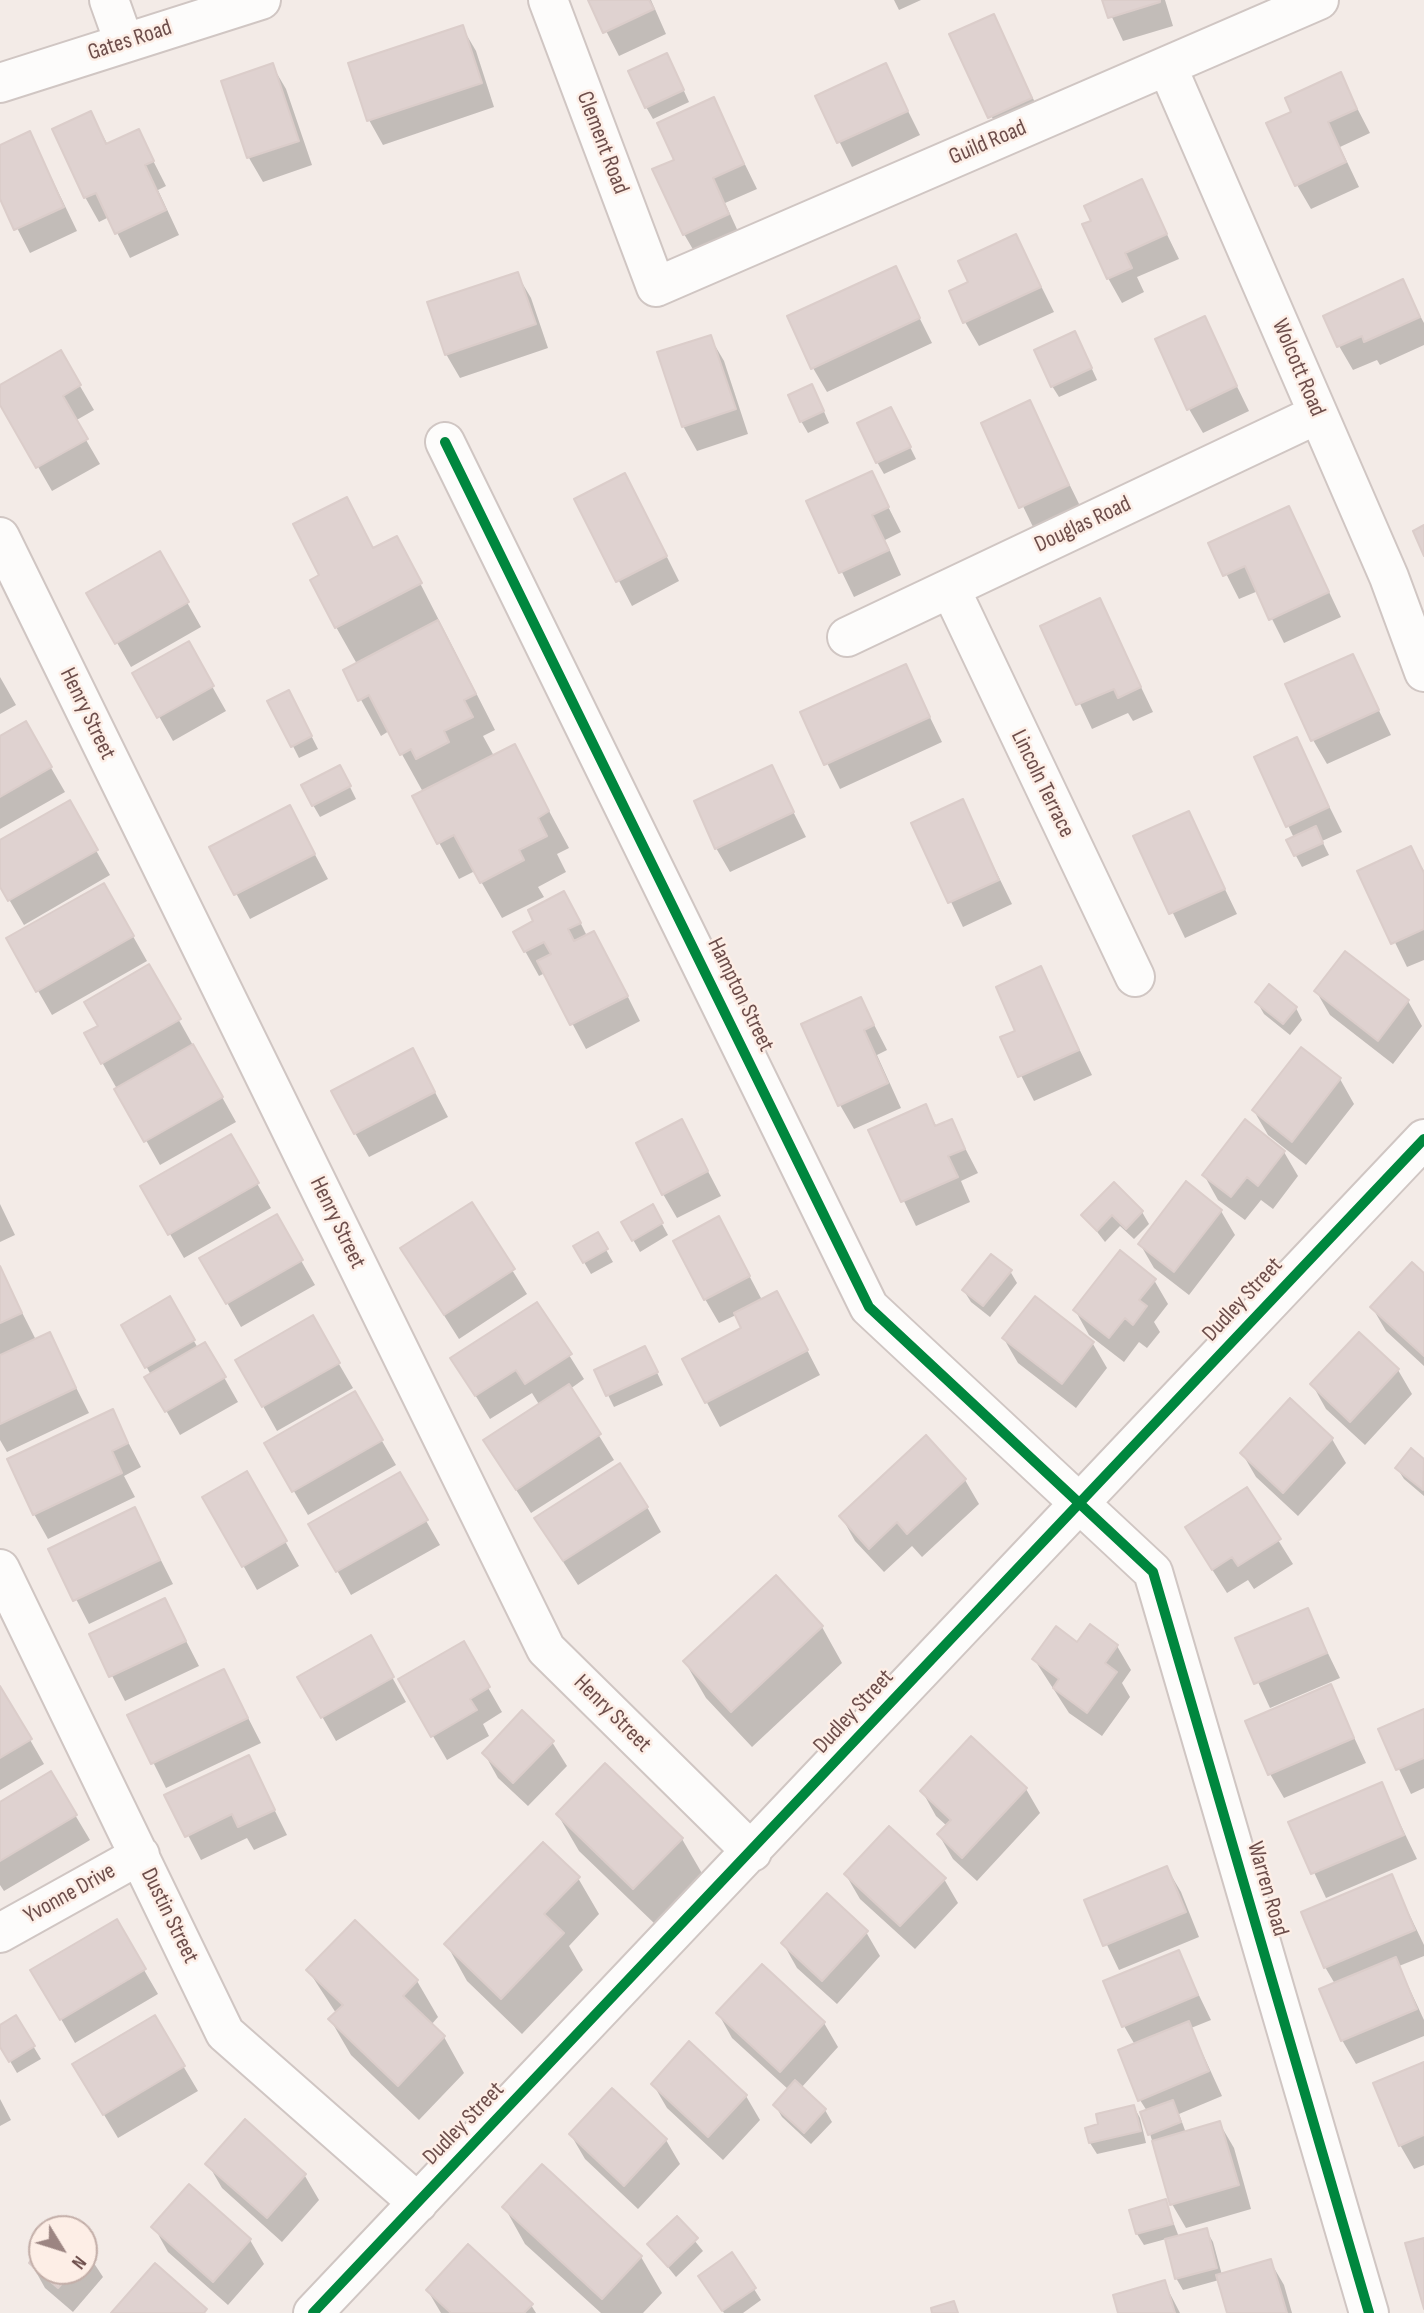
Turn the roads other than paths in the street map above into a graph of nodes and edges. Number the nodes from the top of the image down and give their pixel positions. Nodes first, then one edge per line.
1 (109, 0) edge
2 (261, 0) edge
3 (548, 0) edge
4 (1319, 0) edge
5 (124, 42) junction
6 (1167, 66) junction
7 (0, 83) edge
8 (656, 287) joint
9 (1318, 414) junction
10 (445, 442) dead end
11 (0, 537) edge
12 (951, 590) junction
13 (847, 637) dead end
14 (1424, 673) edge
15 (1135, 977) dead end
16 (1424, 1139) edge
17 (1079, 1506) junction
18 (0, 1569) edge
19 (752, 1852) junction
20 (140, 1856) junction
21 (0, 1933) edge
22 (418, 2203) junction
23 (313, 2313) edge
24 (1369, 2313) edge

1 - 5 street
2 - 5 street, Gates Road
3 - 8 street, Clement Road
4 - 6 street, Guild Road
5 - 7 street, Gates Road
6 - 8 street, Guild Road
6 - 9 street, Wolcott Road
9 - 12 street, Douglas Road
9 - 14 street, Wolcott Road
10 - 17 street, Hampton Street
11 - 19 street, Henry Street
12 - 13 street, Douglas Road
12 - 15 street, Lincoln Terrace
16 - 17 street, Dudley Street
17 - 19 street, Dudley Street
17 - 24 street, Warren Road
18 - 20 street, Dustin Street
19 - 22 street, Dudley Street
20 - 21 street, Yvonne Drive
20 - 22 street, Dustin Street
22 - 23 street, Dudley Street

